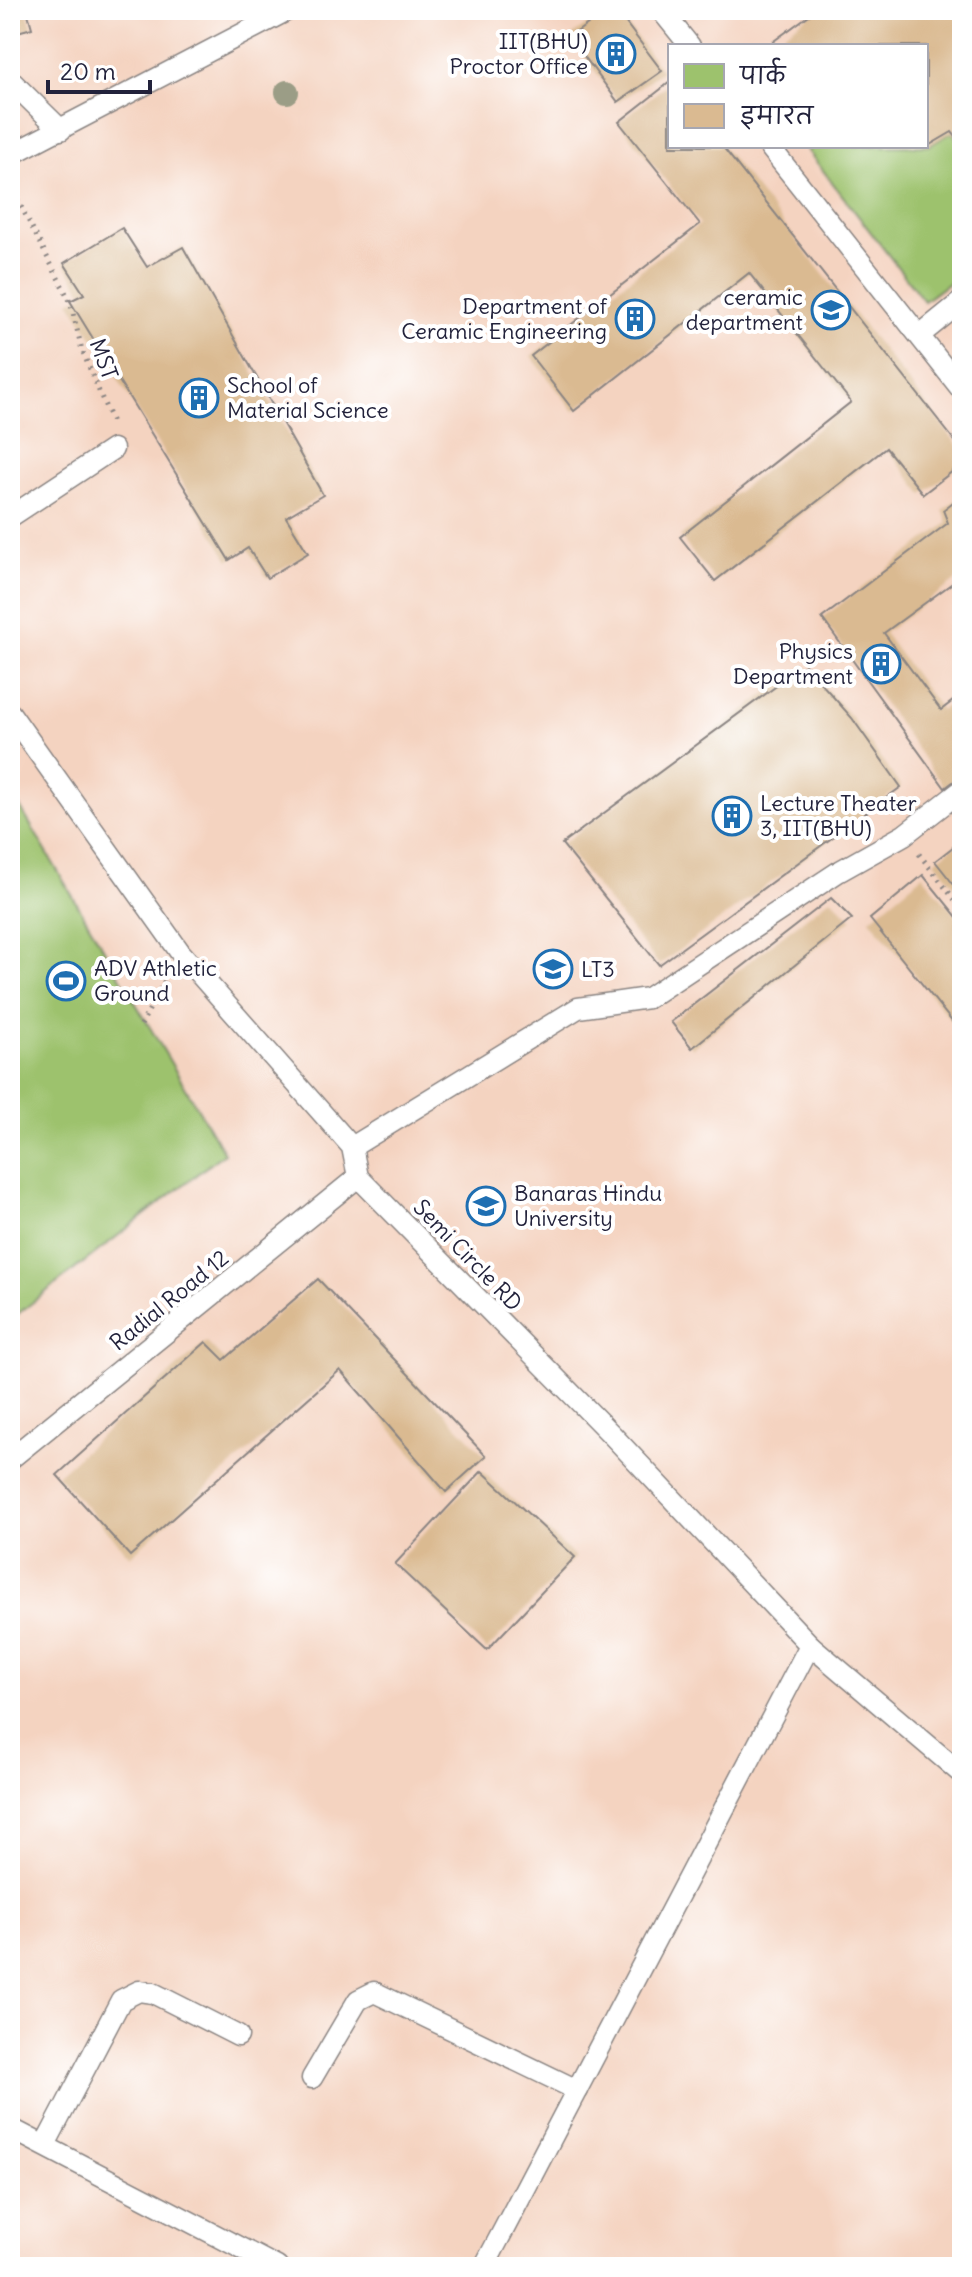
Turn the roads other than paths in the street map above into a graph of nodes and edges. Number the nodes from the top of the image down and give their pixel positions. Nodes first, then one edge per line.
1 (288, 10) edge
2 (661, 10) edge
3 (688, 44) edge
4 (10, 80) edge
5 (61, 130) junction
6 (771, 148) edge
7 (10, 155) edge
8 (962, 301) edge
9 (920, 335) junction
10 (962, 390) edge
11 (113, 449) dead end
12 (10, 517) edge
13 (10, 713) edge
14 (962, 790) edge
15 (352, 1147) junction
16 (358, 1177) junction
17 (10, 1459) edge
18 (810, 1645) junction
19 (962, 1774) edge
20 (238, 2036) dead end
21 (312, 2078) dead end
22 (577, 2090) junction
23 (10, 2128) edge
24 (45, 2145) junction
25 (277, 2267) edge
26 (484, 2267) edge

1 - 5 lane
2 - 3 lane
4 - 5 lane
5 - 7 lane
6 - 9 lane
8 - 9 lane
9 - 10 lane
11 - 12 lane
13 - 15 lane
14 - 15 lane
15 - 16 lane
16 - 17 lane, Radial Road 12
16 - 18 lane, Semi Circle RD
18 - 19 lane, Semi Circle RD
18 - 22 lane
20 - 24 lane
21 - 22 lane
22 - 26 lane
23 - 24 lane
24 - 25 lane

